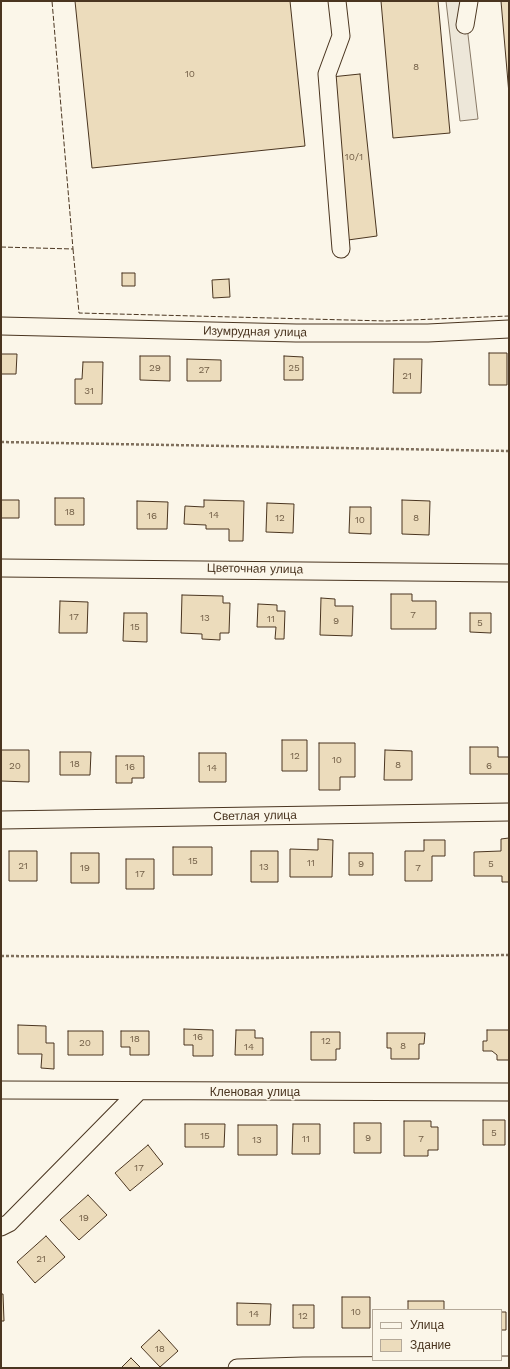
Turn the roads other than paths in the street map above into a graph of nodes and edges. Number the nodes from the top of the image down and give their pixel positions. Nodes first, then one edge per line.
1 (337, 1) edge
2 (469, 1) edge
3 (465, 26) dead end
4 (341, 250) dead end
5 (1, 326) edge
6 (509, 329) edge
7 (1, 568) edge
8 (509, 573) edge
9 (509, 812) edge
10 (1, 820) edge
11 (1, 1090) edge
12 (138, 1092) junction
13 (509, 1092) edge
14 (1, 1227) edge
15 (509, 1365) edge
16 (303, 1367) edge
17 (237, 1368) edge

1 - 4 street
2 - 3 street
5 - 6 street, Изумрудная улица
7 - 8 street, Цветочная улица
9 - 10 street, Светлая улица
11 - 12 street, Кленовая улица
12 - 13 street, Кленовая улица
12 - 14 street
15 - 16 street
16 - 17 street

